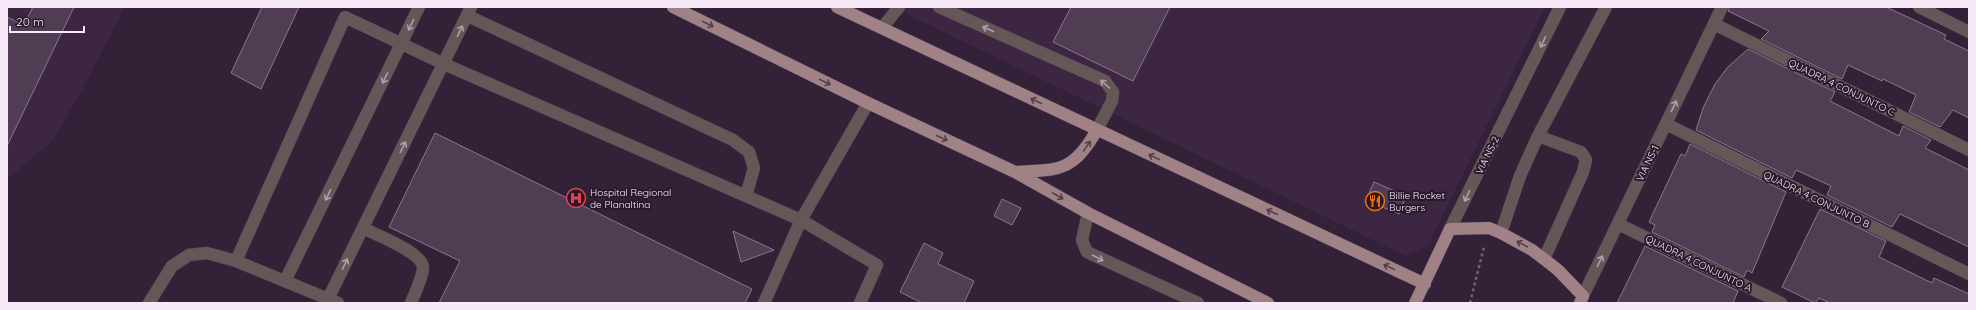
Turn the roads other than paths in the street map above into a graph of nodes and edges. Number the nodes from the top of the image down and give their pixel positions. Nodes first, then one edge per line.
1 (419, 7) edge
2 (673, 7) edge
3 (837, 7) edge
4 (899, 7) edge
5 (939, 7) edge
6 (1560, 7) edge
7 (1606, 7) edge
8 (1722, 7) edge
9 (1919, 7) edge
10 (470, 11) edge
11 (1714, 24) junction
12 (882, 28) junction
13 (1969, 32) edge
14 (402, 43) junction
15 (444, 64) junction
16 (868, 103) junction
17 (1666, 124) junction
18 (1097, 130) junction
19 (1538, 136) junction
20 (1969, 150) edge
21 (1016, 172) junction
22 (746, 196) junction
23 (1088, 213) junction
24 (801, 220) junction
25 (1618, 224) junction
26 (363, 228) junction
27 (1450, 229) junction
28 (1501, 233) junction
29 (1544, 259) junction
30 (236, 261) junction
31 (1969, 274) edge
32 (285, 281) junction
33 (1424, 284) junction
34 (1581, 300) edge
35 (333, 301) edge
36 (1263, 302) edge
37 (149, 303) edge
38 (411, 303) edge
39 (764, 303) edge
40 (860, 303) edge
41 (1198, 303) edge
42 (1415, 303) edge
43 (1781, 303) edge

1 -> 14 street
2 -> 16 main road
3 - 12 main road
4 - 12 street
18 -> 5 street
6 -> 27 street, VIA NS-2
7 - 19 street
8 - 11 street
9 - 13 street
15 -> 10 street
10 - 22 street
17 -> 11 street, VIA NS-1
11 - 20 street, QUADRA 4 CONJUNTO C
18 -> 12 main road
14 - 15 street
14 - 30 street
14 -> 32 street
15 - 22 street
26 -> 15 street
16 -> 21 main road
16 - 24 street
17 - 25 street, VIA NS-1
17 - 31 street, QUADRA 4 CONJUNTO B
21 -> 18 main road
33 -> 18 main road
19 - 28 street
19 - 29 street
21 -> 23 main road
22 - 24 street
23 - 36 main road
23 -> 41 street
24 - 39 street
24 - 40 street
34 -> 25 street, VIA NS-1
25 - 43 street, QUADRA 4 CONJUNTO A
35 -> 26 street
26 - 38 street
27 - 28 main road
27 - 33 main road, VIA NS-2
29 -> 28 main road
29 - 34 main road
30 - 32 street
30 - 37 street
32 - 35 street
33 - 42 main road, VIA NS-2

